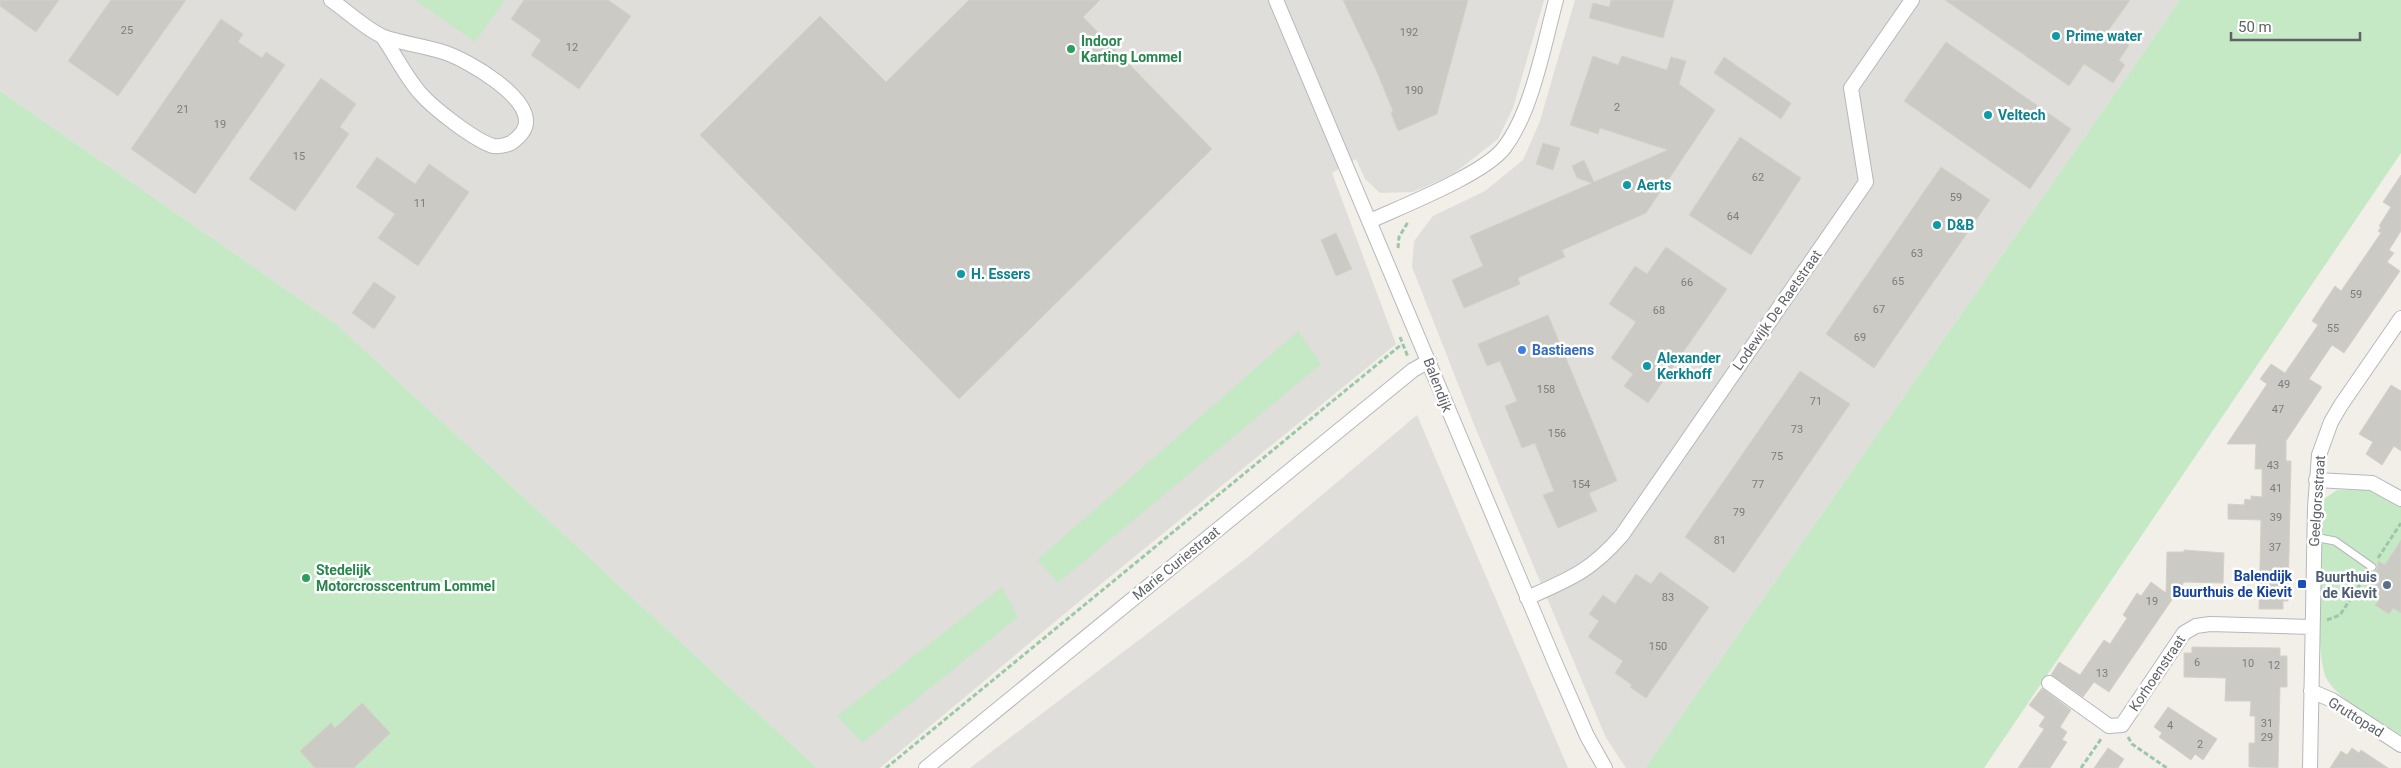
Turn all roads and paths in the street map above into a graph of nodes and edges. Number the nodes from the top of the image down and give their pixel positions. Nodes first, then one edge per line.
1 (331, 0) edge
2 (1276, 0) edge
3 (1556, 0) edge
4 (1912, 0) edge
5 (382, 36) junction
6 (1370, 221) junction
7 (2401, 318) edge
8 (1402, 344) dead end
9 (1429, 361) junction
10 (2316, 480) junction
11 (2401, 499) edge
12 (2401, 523) edge
13 (2314, 537) junction
14 (2372, 567) junction
15 (1528, 598) junction
16 (2312, 627) junction
17 (2049, 683) dead end
18 (2311, 691) junction
19 (2115, 725) junction
20 (2401, 744) edge
21 (886, 768) edge
22 (926, 768) edge
23 (1605, 768) edge
24 (2081, 768) edge
25 (2167, 768) edge
26 (2310, 768) edge

1 - 5 street
2 - 6 street, Balendijk
3 - 6 street
4 - 15 street, Lodewijk De Raetstraat
5 - 5 street
6 - 9 street, Balendijk
7 - 10 street, Geelgorsstraat
8 - 21 path
9 - 15 street, Balendijk
9 - 22 street, Marie Curiestraat
10 - 11 street
10 - 13 street, Geelgorsstraat
12 - 14 path
13 - 14 lane
13 - 16 street, Geelgorsstraat
14 - 16 path
15 - 23 street, Balendijk
16 - 18 street, Geelgorsstraat
16 - 19 street, Korhoenstraat
17 - 19 street
18 - 20 street, Gruttopad
18 - 26 street, Geelgorsstraat
19 - 24 path
19 - 25 path

